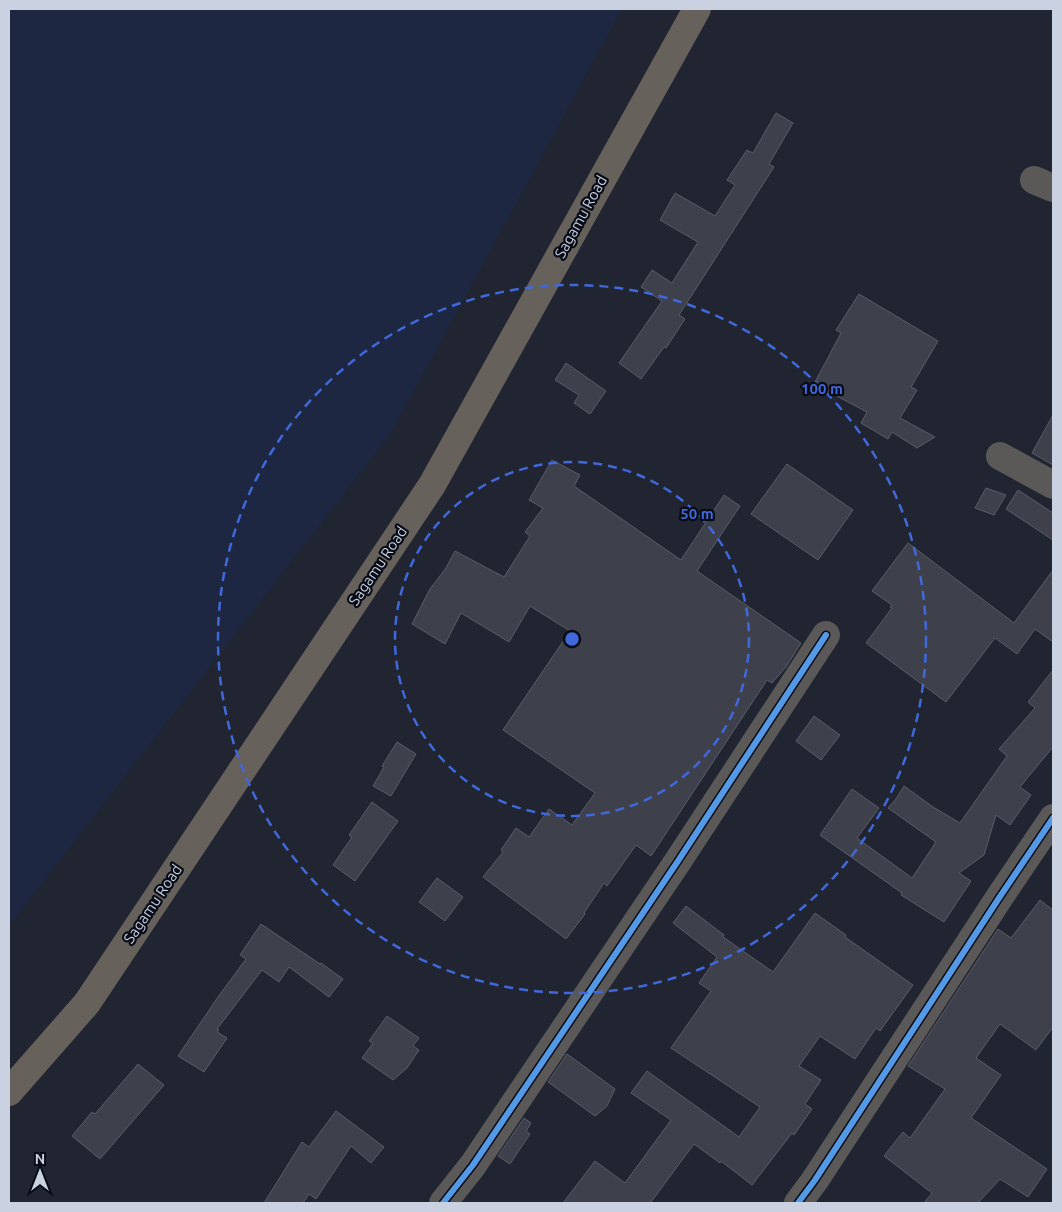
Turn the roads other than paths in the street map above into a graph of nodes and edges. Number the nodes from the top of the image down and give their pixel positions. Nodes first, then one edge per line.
1 (697, 9) edge
2 (1000, 456) dead end
3 (1053, 485) edge
4 (826, 635) dead end
5 (1053, 818) edge
6 (9, 1092) edge
7 (443, 1203) edge
8 (798, 1203) edge

1 - 6 highway, Sagamu Road
2 - 3 street
4 - 7 street
5 - 8 street

